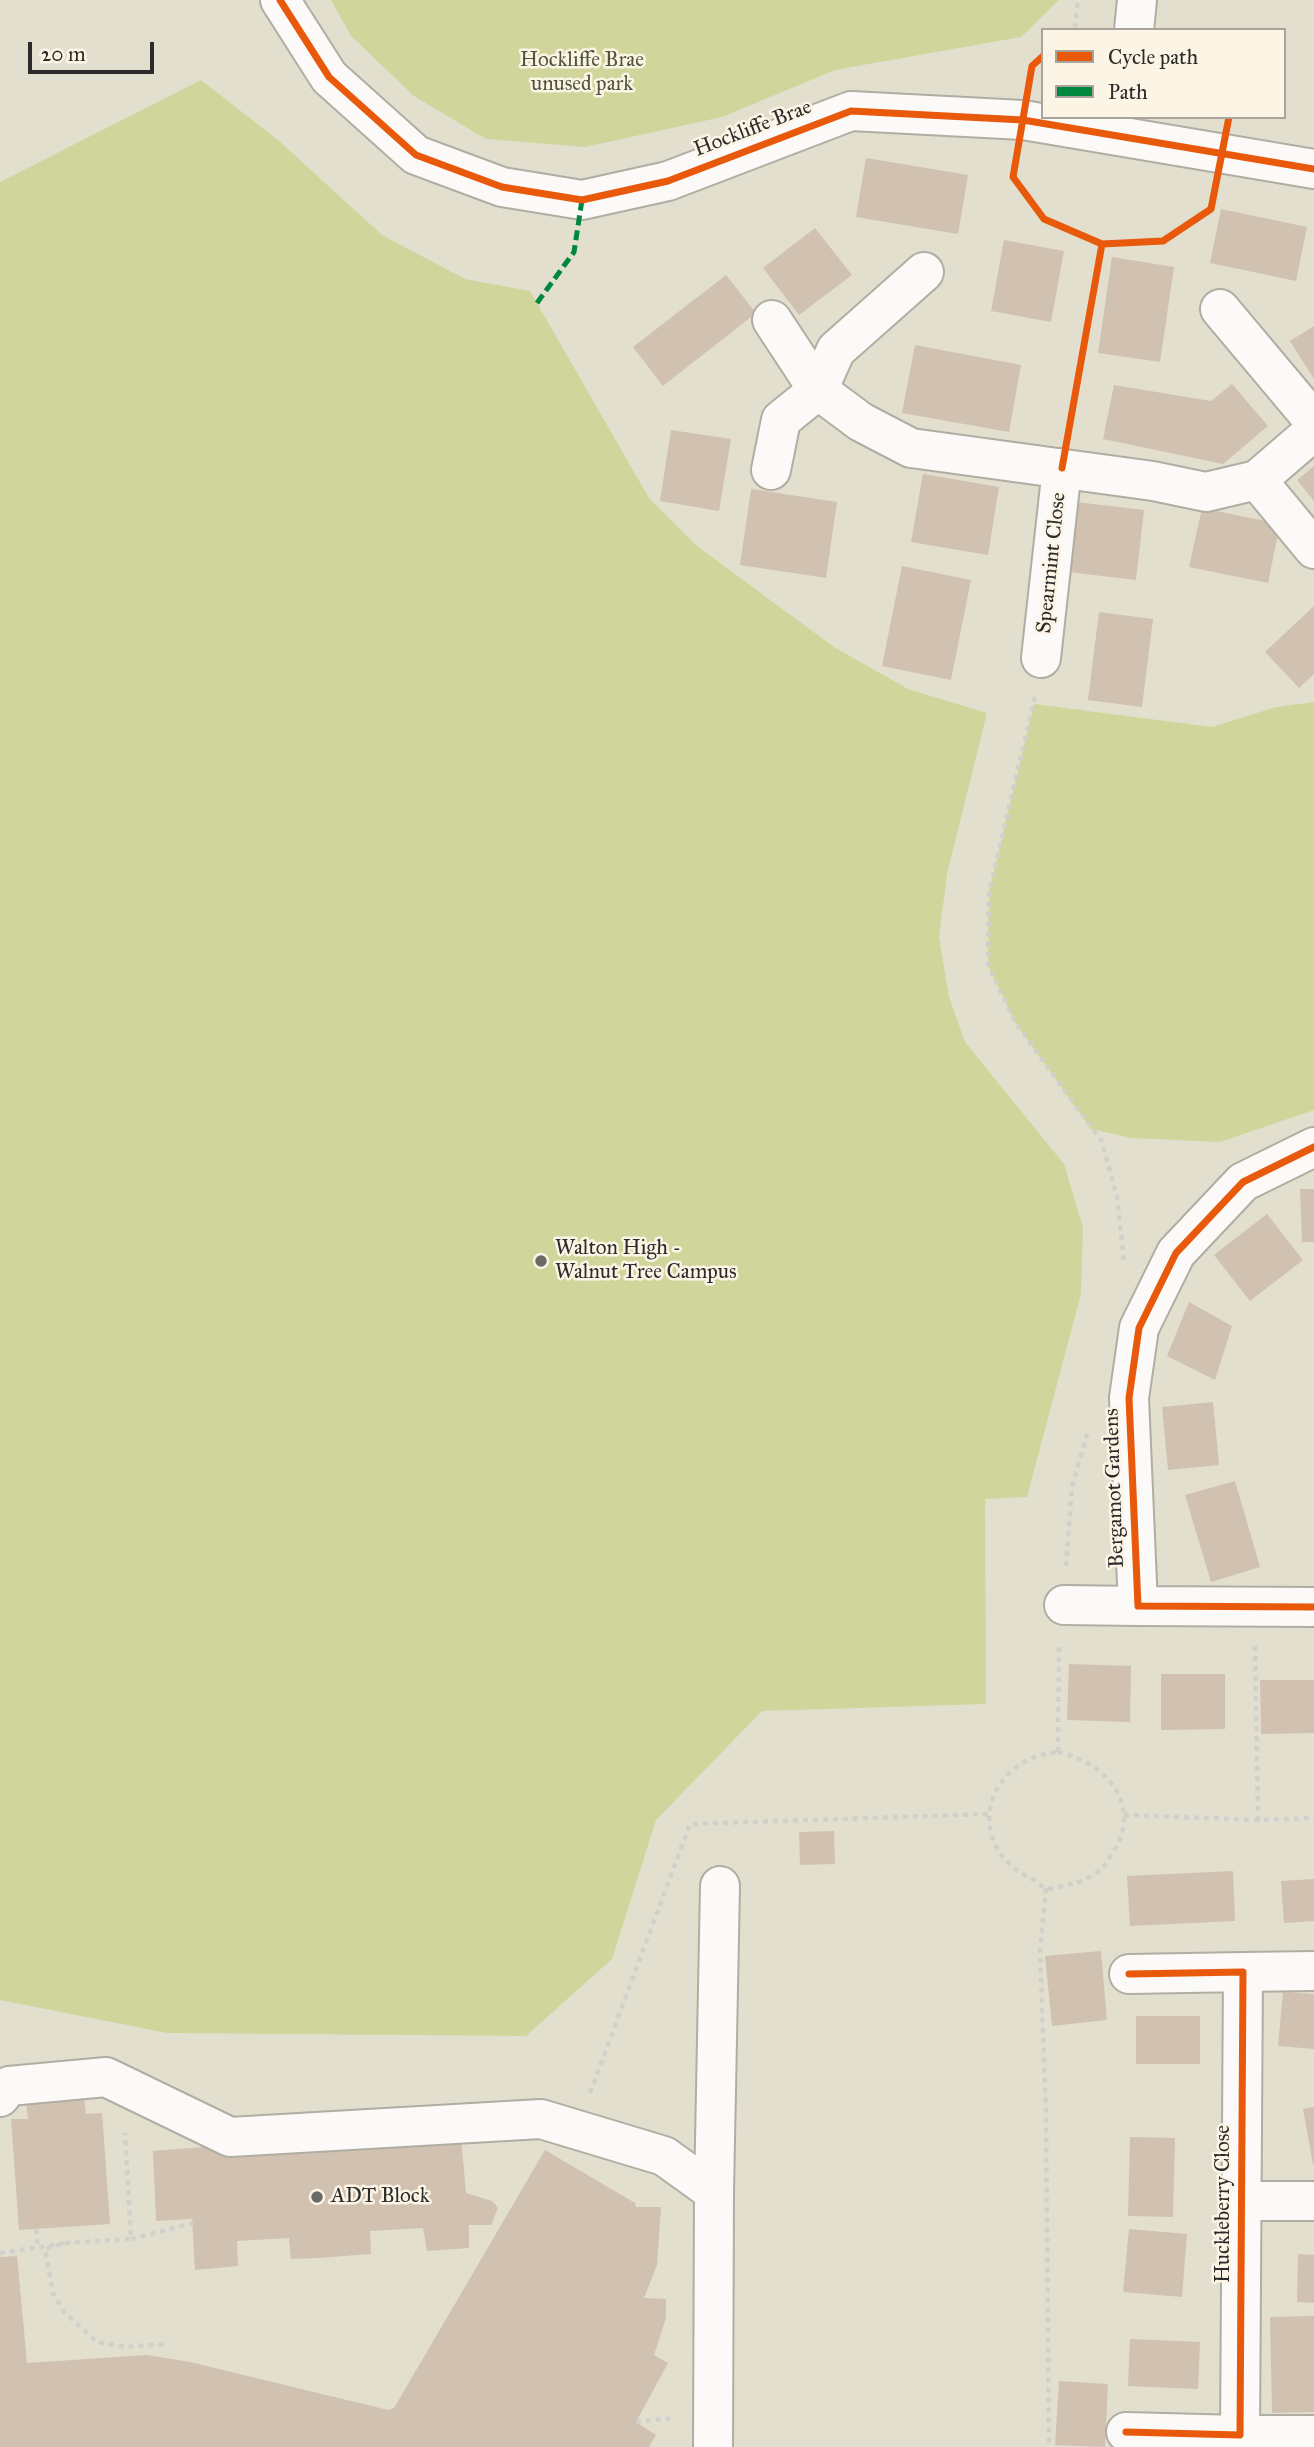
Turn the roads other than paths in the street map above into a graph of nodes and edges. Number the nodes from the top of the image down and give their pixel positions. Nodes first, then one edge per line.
1 (281, 0) edge
2 (1137, 0) edge
3 (1134, 28) edge
4 (1118, 126) edge
5 (1314, 169) edge
6 (924, 272) dead end
7 (1220, 310) dead end
8 (772, 320) dead end
9 (818, 390) junction
10 (1314, 421) edge
11 (1314, 431) edge
12 (1062, 468) junction
13 (771, 470) dead end
14 (1257, 480) junction
15 (1314, 549) edge
16 (1041, 658) road end
17 (1314, 1147) edge
18 (1064, 1605) road end
19 (1138, 1606) junction
20 (1314, 1607) edge
21 (720, 1886) dead end
22 (1314, 1971) edge
23 (1243, 1972) junction
24 (1129, 1974) dead end
25 (0, 2097) edge
26 (714, 2192) junction
27 (1241, 2201) junction
28 (1314, 2201) edge
29 (1126, 2432) dead end
30 (1241, 2435) junction
31 (1314, 2435) edge
32 (713, 2447) edge

1 - 4 street, Hockliffe Brae
2 - 3 street
4 - 5 street, Hockliffe Brae
6 - 9 street
7 - 10 street
8 - 9 street, Spearmint Close
9 - 12 street, Spearmint Close
9 - 13 street
11 - 14 street, Spearmint Close
12 - 14 street, Spearmint Close
12 - 16 street, Spearmint Close
14 - 15 street
17 - 19 street, Bergamot Gardens
18 - 19 street
19 - 20 street
21 - 26 street
22 - 23 street
23 - 24 street
23 - 27 street, Huckleberry Close
25 - 26 street
26 - 32 street
27 - 28 street, Huckleberry Close
27 - 30 street, Huckleberry Close
29 - 30 street
30 - 31 street

